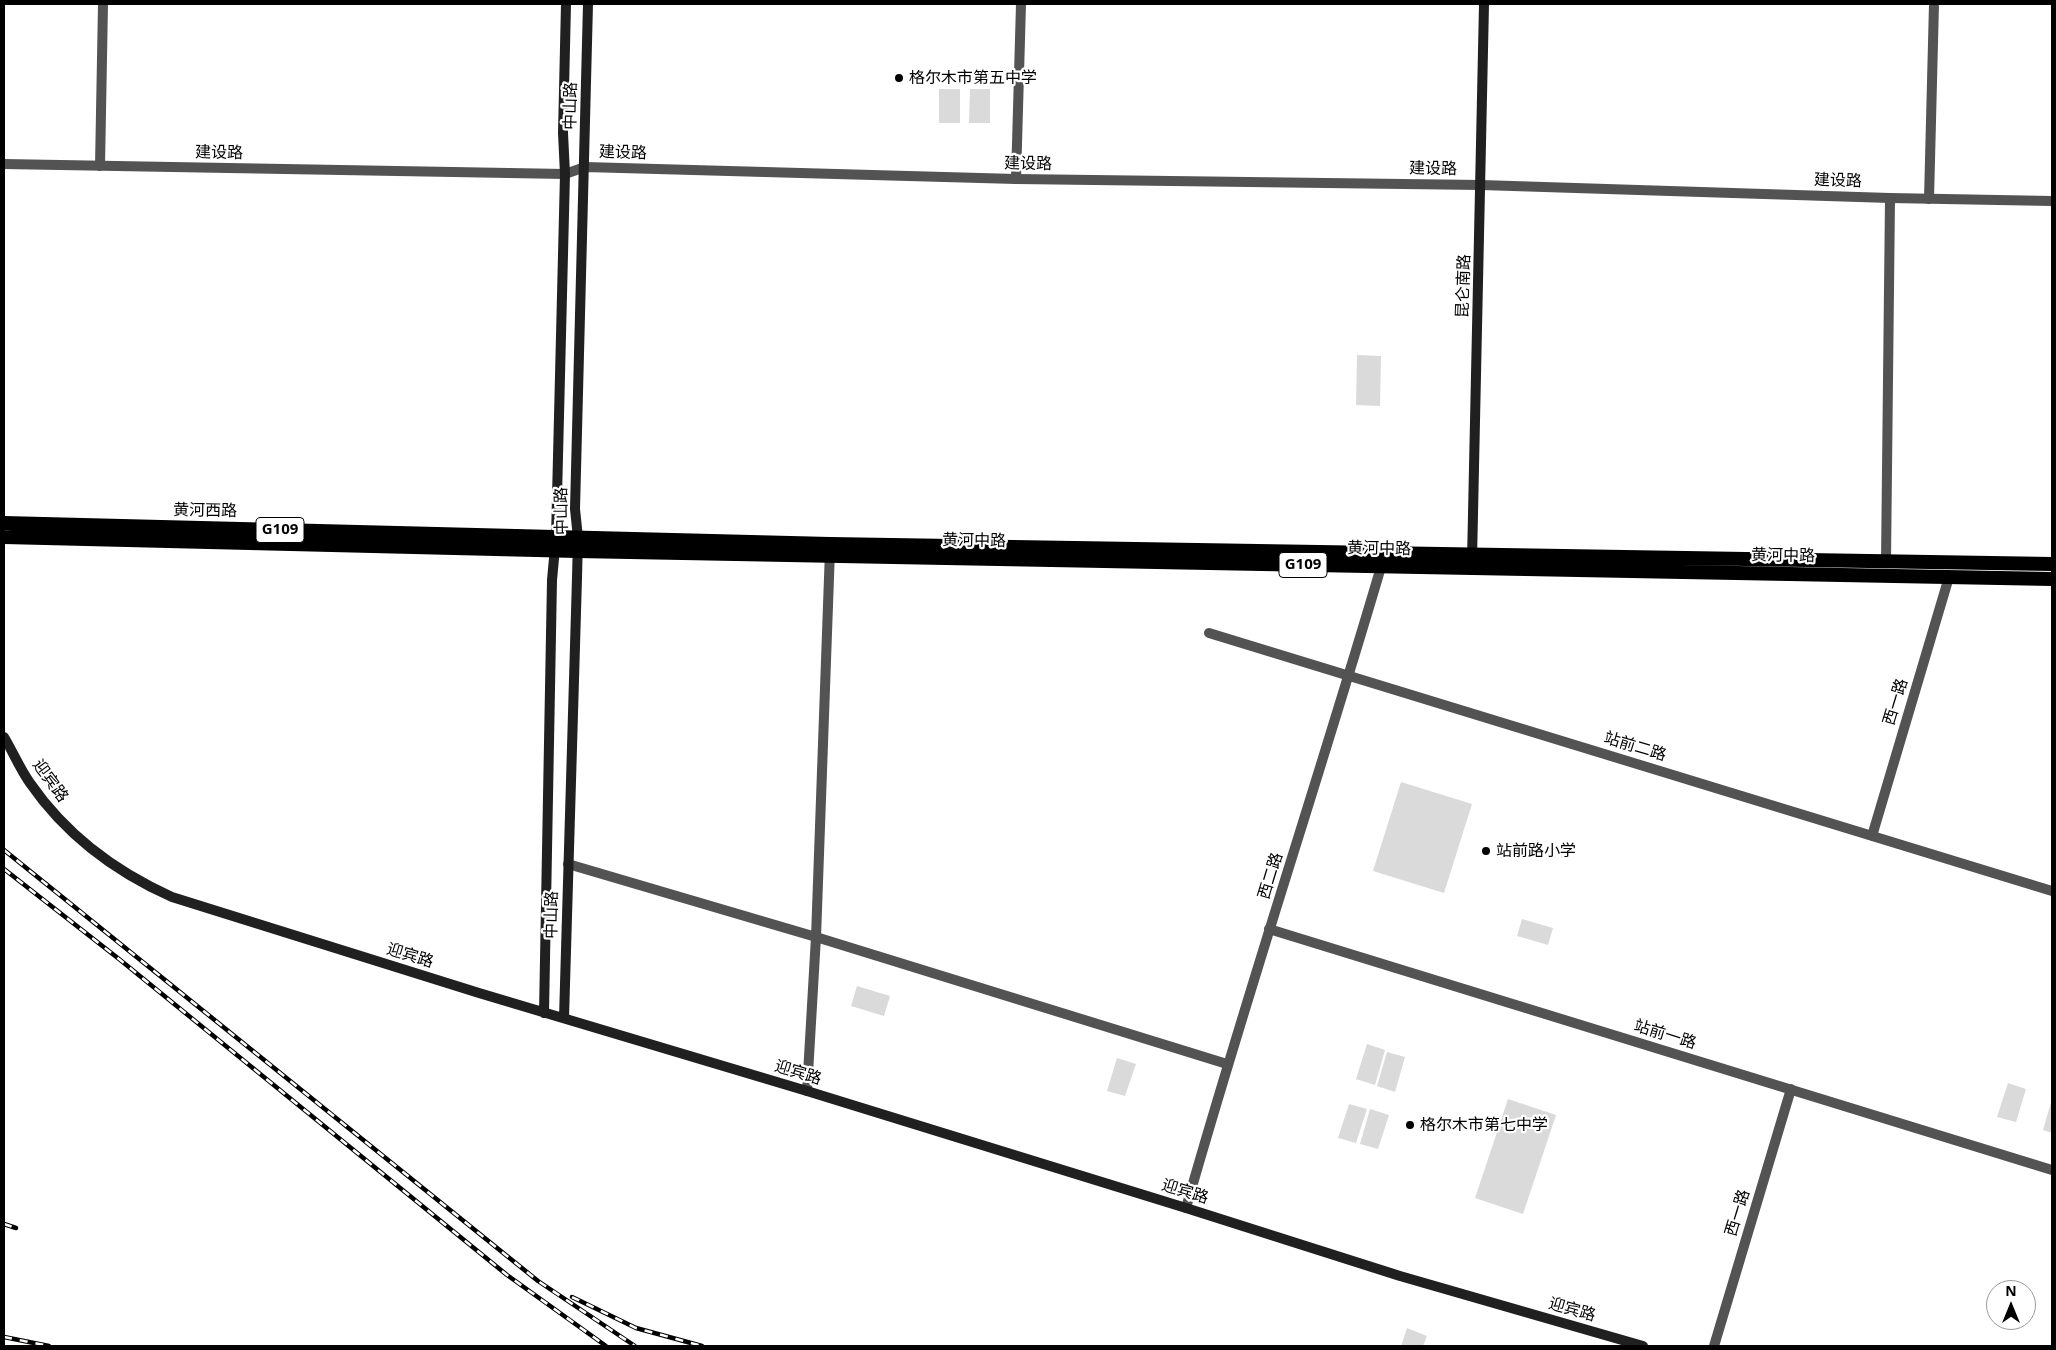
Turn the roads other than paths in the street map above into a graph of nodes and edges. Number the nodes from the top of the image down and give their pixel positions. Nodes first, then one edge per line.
1 (103, 4) edge
2 (566, 4) edge
3 (588, 4) edge
4 (1022, 4) edge
5 (1484, 4) edge
6 (1934, 4) edge
7 (4, 164) edge
8 (100, 166) junction
9 (585, 168) junction
10 (566, 174) junction
11 (1016, 179) junction
12 (1481, 185) junction
13 (1890, 198) junction
14 (1929, 199) junction
15 (2052, 201) edge
16 (4, 523) edge
17 (4, 537) edge
18 (555, 543) junction
19 (577, 545) junction
20 (830, 550) junction
21 (1380, 552) junction
22 (1472, 553) junction
23 (1886, 561) junction
24 (2052, 564) edge
25 (1381, 566) junction
26 (1472, 568) junction
27 (1949, 577) junction
28 (2052, 579) edge
29 (1209, 633) dead end
30 (1349, 675) junction
31 (4, 737) edge
32 (1872, 836) junction
33 (568, 864) junction
34 (2052, 891) edge
35 (1269, 929) junction
36 (816, 937) junction
37 (544, 1013) junction
38 (564, 1018) junction
39 (1227, 1064) junction
40 (1792, 1090) junction
41 (808, 1091) junction
42 (2052, 1170) edge
43 (1186, 1208) junction
44 (1643, 1346) edge
45 (1714, 1346) edge

1 - 8 street
2 - 10 main road, 中山路
3 - 9 main road, 中山路
4 - 11 street
5 - 12 main road, 昆仑南路
6 - 14 street
7 - 8 street, 建设路
8 - 10 street, 建设路
9 - 10 street, 建设路
9 - 11 street, 建设路
9 - 19 main road, 中山路
10 - 18 main road, 中山路
11 - 12 street, 建设路
12 - 13 street, 建设路
12 - 22 main road, 昆仑南路
13 - 14 street, 建设路
13 - 23 street
14 - 15 street, 建设路
16 - 18 highway, 黄河西路 / G109
17 - 18 highway, 黄河西路 / G109
18 - 19 highway, 黄河中路 / G109
18 - 37 main road, 中山路
19 - 20 highway, 黄河中路 / G109
19 - 33 main road, 中山路
20 - 21 highway, 黄河中路 / G109
20 - 25 highway, 黄河中路 / G109
20 - 36 street
21 - 22 highway, 黄河中路 / G109
21 - 25 street, 西二路
22 - 23 highway, 黄河中路 / G109
22 - 26 main road, 昆仑南路
23 - 24 highway, 黄河中路 / G109
25 - 26 highway, 黄河中路 / G109
25 - 30 street, 西二路
26 - 27 highway, 黄河中路 / G109
27 - 28 highway, 黄河中路 / G109
27 - 32 street, 西一路
29 - 30 street, 站前二路
30 - 32 street, 站前二路
30 - 35 street, 西二路
31 - 37 main road, 迎宾路
32 - 34 street, 站前二路
33 - 36 street
33 - 38 main road, 中山路
35 - 39 street, 西二路
35 - 40 street, 站前一路
36 - 39 street
36 - 41 street
37 - 38 main road, 迎宾路
38 - 41 main road, 迎宾路
39 - 43 street, 西二路
40 - 42 street, 站前一路
40 - 45 street, 西一路
41 - 43 main road, 迎宾路
43 - 44 main road, 迎宾路

